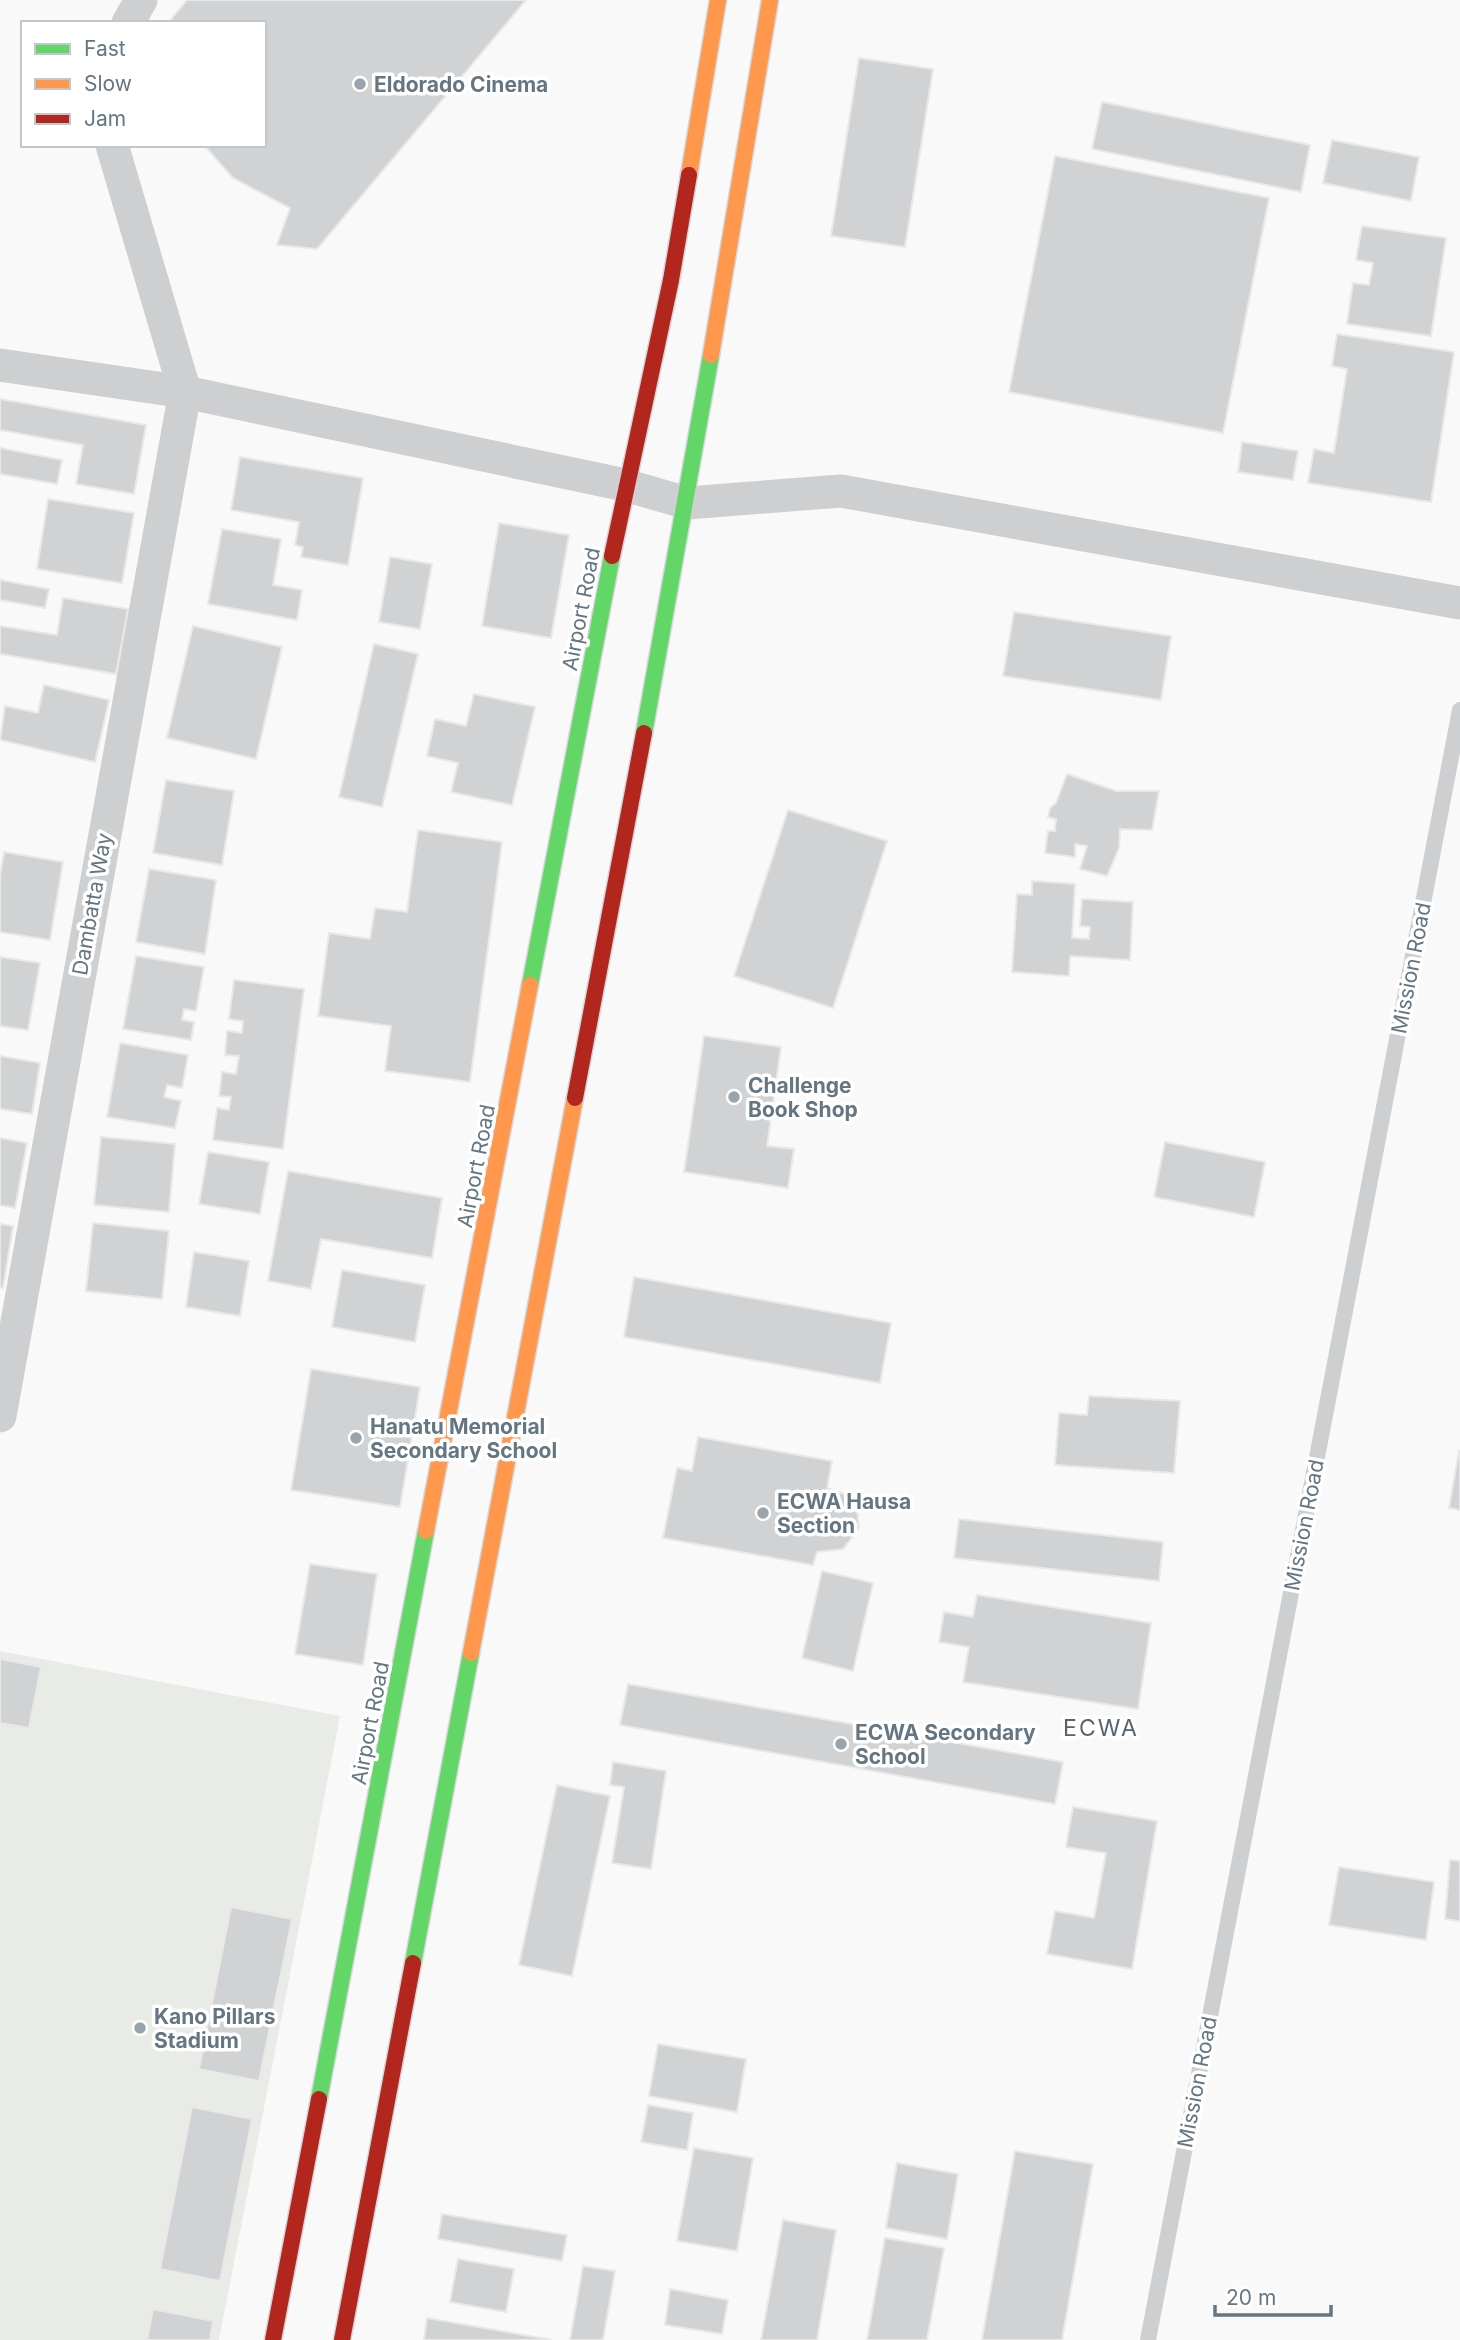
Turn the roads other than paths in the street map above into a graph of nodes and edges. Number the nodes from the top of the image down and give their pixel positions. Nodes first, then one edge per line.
1 (141, 0) edge
2 (718, 0) edge
3 (770, 0) edge
4 (129, 21) edge
5 (113, 147) edge
6 (0, 365) edge
7 (185, 392) junction
8 (625, 485) junction
9 (687, 503) junction
10 (1460, 603) edge
11 (1460, 710) edge
12 (0, 1416) edge
13 (273, 2340) edge
14 (342, 2340) edge
15 (1148, 2340) edge

1 - 4 street
2 - 8 main road, Airport Road
3 - 9 main road
5 - 7 street
6 - 7 street
7 - 8 street
7 - 12 street, Dambatta Way
8 - 9 street
8 - 13 main road, Airport Road
9 - 10 street
9 - 14 main road
11 - 15 lane, Mission Road

